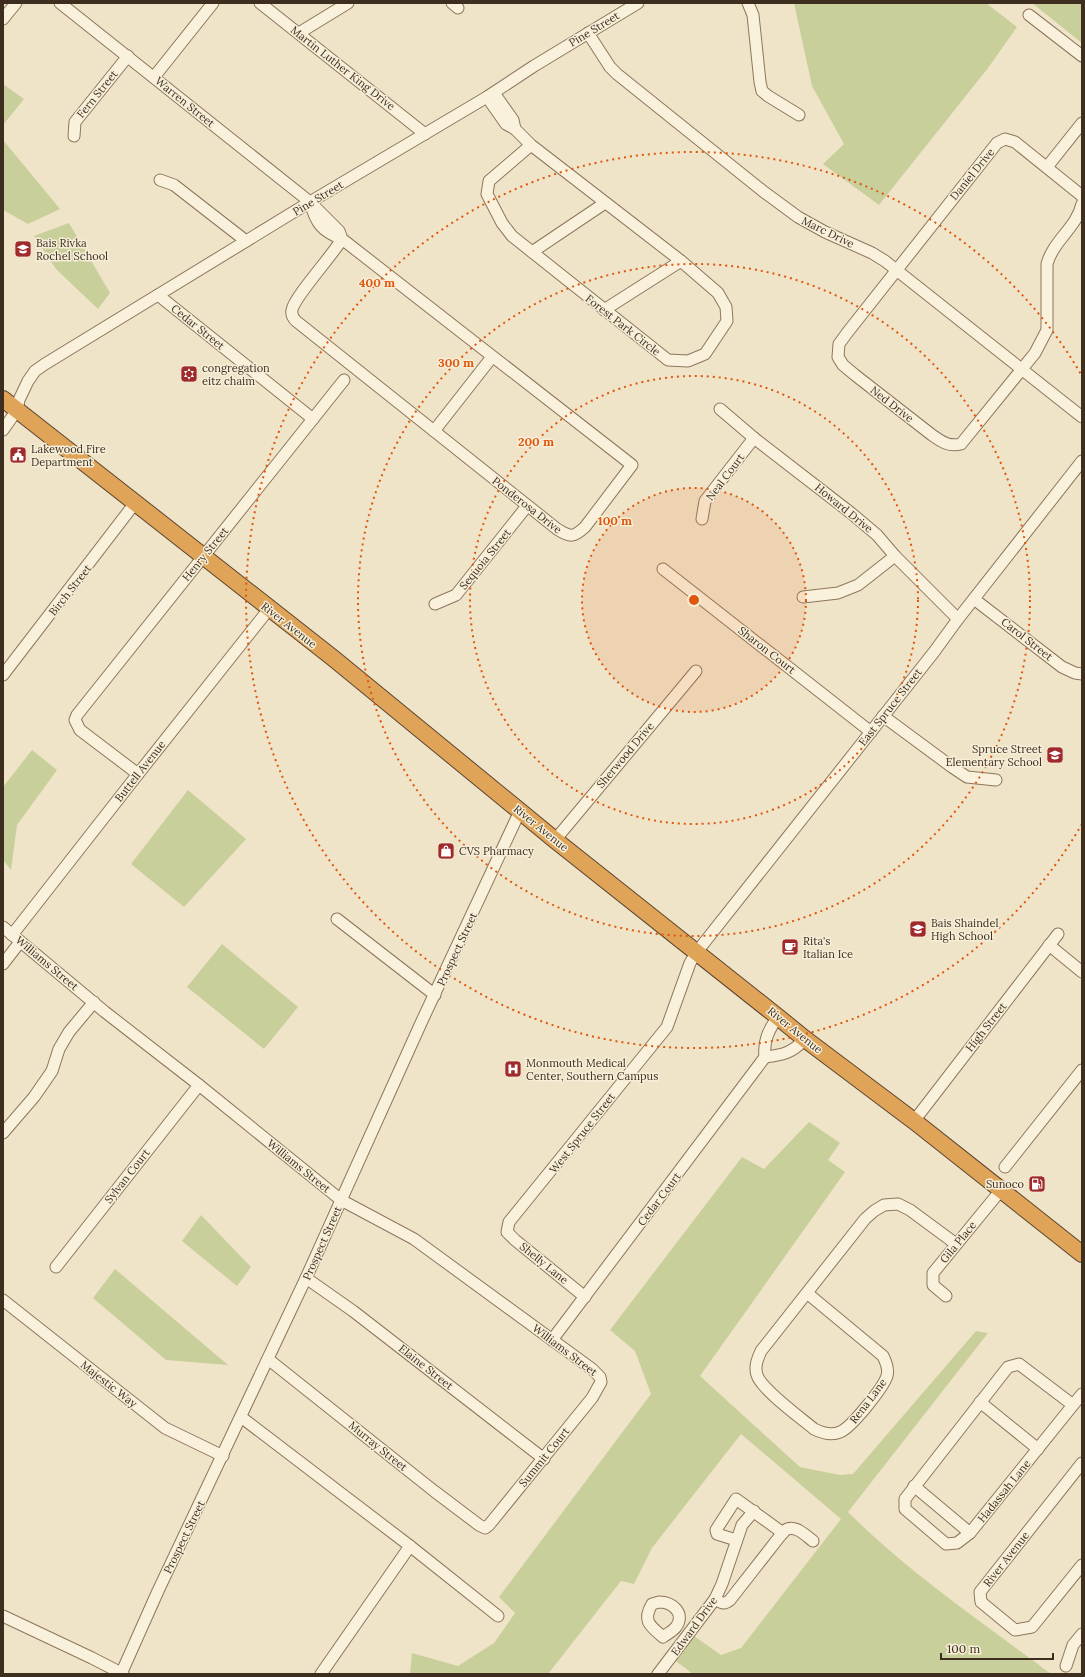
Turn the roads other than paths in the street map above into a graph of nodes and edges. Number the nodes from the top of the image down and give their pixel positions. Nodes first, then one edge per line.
1 (16, 3) edge
2 (60, 3) edge
3 (213, 3) edge
4 (260, 3) edge
5 (348, 3) edge
6 (638, 3) edge
7 (748, 3) edge
8 (1029, 15) dead end
9 (3, 19) edge
10 (299, 33) junction
11 (588, 33) junction
12 (128, 56) junction
13 (1082, 56) edge
14 (154, 77) junction
15 (490, 95) junction
16 (799, 115) dead end
17 (1082, 123) edge
18 (426, 134) junction
19 (74, 136) dead end
20 (531, 145) junction
21 (1047, 167) junction
22 (160, 180) dead end
23 (1082, 196) edge
24 (310, 202) junction
25 (605, 203) junction
26 (1082, 204) edge
27 (342, 239) junction
28 (246, 241) junction
29 (532, 252) junction
30 (681, 261) junction
31 (897, 270) junction
32 (158, 295) junction
33 (604, 310) junction
34 (492, 357) junction
35 (1021, 370) junction
36 (344, 380) dead end
37 (3, 399) edge
38 (720, 409) dead end
39 (17, 410) junction
40 (1082, 417) edge
41 (313, 419) junction
42 (3, 430) edge
43 (434, 431) junction
44 (754, 438) junction
45 (1082, 461) edge
46 (135, 503) junction
47 (527, 506) junction
48 (702, 519) dead end
49 (203, 556) junction
50 (895, 556) junction
51 (664, 568) dead end
52 (803, 597) dead end
53 (974, 599) junction
54 (435, 604) dead end
55 (269, 609) junction
56 (958, 618) junction
57 (696, 671) dead end
58 (1082, 674) edge
59 (3, 675) edge
60 (883, 716) junction
61 (871, 732) junction
62 (138, 774) junction
63 (996, 780) dead end
64 (520, 812) junction
65 (555, 840) junction
66 (337, 919) dead end
67 (3, 927) edge
68 (1058, 934) dead end
69 (16, 938) junction
70 (1049, 945) junction
71 (696, 952) junction
72 (3, 964) edge
73 (1082, 972) edge
74 (435, 995) junction
75 (94, 1002) junction
76 (778, 1016) junction
77 (805, 1039) junction
78 (765, 1057) junction
79 (1082, 1070) edge
80 (199, 1085) junction
81 (914, 1121) junction
82 (3, 1133) edge
83 (1005, 1167) dead end
84 (1001, 1190) junction
85 (341, 1200) junction
86 (507, 1227) joint
87 (956, 1244) junction
88 (1082, 1254) edge
89 (56, 1267) dead end
90 (306, 1278) junction
91 (807, 1293) junction
92 (946, 1296) dead end
93 (585, 1297) junction
94 (3, 1300) edge
95 (552, 1340) junction
96 (268, 1359) junction
97 (598, 1388) joint
98 (1082, 1394) edge
99 (980, 1402) junction
100 (1073, 1405) junction
101 (241, 1417) junction
102 (1038, 1449) junction
103 (223, 1456) junction
104 (544, 1459) junction
105 (1082, 1463) edge
106 (914, 1486) junction
107 (754, 1512) junction
108 (489, 1525) joint
109 (782, 1533) junction
110 (970, 1533) junction
111 (736, 1540) junction
112 (813, 1541) dead end
113 (410, 1546) junction
114 (1082, 1565) edge
115 (715, 1599) junction
116 (3, 1616) edge
117 (498, 1616) dead end
118 (1082, 1634) edge
119 (663, 1637) dead end
120 (677, 1649) junction
121 (1066, 1666) dead end
122 (122, 1674) edge
123 (321, 1674) edge
124 (658, 1674) edge

1 - 9 street
2 - 12 street, Warren Street
3 - 14 street
4 - 10 street, Martin Luther King Drive
5 - 10 street
6 - 11 street, Pine Street
7 - 16 street
8 - 13 street
10 - 18 street, Martin Luther King Drive
11 - 15 street, Pine Street
11 - 31 street, Marc Drive
12 - 14 street, Warren Street
12 - 19 street, Fern Street
14 - 24 street, Warren Street
15 - 18 street, Pine Street
15 - 20 street, Forest Park Circle
17 - 21 street
18 - 24 street, Pine Street
20 - 25 street, Forest Park Circle
20 - 29 street, Forest Park Circle
21 - 23 street, Daniel Drive
21 - 31 street, Daniel Drive
22 - 28 street
24 - 27 street, Ponderosa Drive
24 - 28 street, Pine Street
25 - 29 street
25 - 30 street, Forest Park Circle
26 - 35 street
27 - 34 street, Ponderosa Drive
27 - 43 street, Ponderosa Drive
28 - 32 street, Pine Street
29 - 33 street, Forest Park Circle
30 - 33 street
30 - 33 street, Forest Park Circle
31 - 35 street, Marc Drive
31 - 35 street, Ned Drive
32 - 39 street, Pine Street
32 - 41 street, Cedar Street
34 - 43 street
34 - 47 street, Ponderosa Drive
35 - 40 street, Marc Drive
36 - 41 street, Henry Street
37 - 39 highway, River Avenue
38 - 44 street, Howard Drive
39 - 42 street, Pine Street
39 - 46 highway, River Avenue
41 - 49 street, Henry Street
43 - 47 street, Ponderosa Drive
44 - 48 street, Neal Court
44 - 50 street, Howard Drive
45 - 53 street, East Spruce Street
46 - 49 highway, River Avenue
46 - 59 street, Birch Street
47 - 54 street, Sequoia Street
49 - 55 highway, River Avenue
49 - 62 street, Henry Street
50 - 52 street
50 - 56 street, Howard Drive
51 - 61 street, Sharon Court
53 - 56 street, East Spruce Street
53 - 58 street, Carol Street
55 - 62 street, Buttell Avenue
55 - 64 highway, River Avenue
56 - 60 street, East Spruce Street
57 - 65 street, Sherwood Drive
60 - 61 street, East Spruce Street
60 - 63 street
61 - 71 street, East Spruce Street
62 - 69 street, Buttell Avenue
64 - 65 highway, River Avenue
64 - 74 street, Prospect Street
65 - 71 highway, River Avenue
66 - 74 street
67 - 69 street, Williams Street
68 - 70 street, High Street
69 - 72 street, Buttell Avenue
69 - 75 street, Williams Street
70 - 73 street
70 - 81 street, High Street
71 - 76 highway, River Avenue
71 - 86 street, West Spruce Street
74 - 85 street, Prospect Street
75 - 80 street, Williams Street
75 - 82 street
76 - 77 highway, River Avenue
76 - 78 street
77 - 78 street
77 - 81 highway, River Avenue
78 - 93 street, Cedar Court
79 - 83 street
80 - 85 street, Williams Street
80 - 89 street, Sylvan Court
81 - 84 highway, River Avenue
84 - 87 street, Gila Place
84 - 88 highway, River Avenue
85 - 90 street, Prospect Street
85 - 95 street, Williams Street
86 - 93 street, Shelly Lane
87 - 91 street, Rena Lane
87 - 92 street, Gila Place
90 - 96 street, Prospect Street
90 - 104 street, Elaine Street
91 - 91 street, Rena Lane
93 - 95 street, Cedar Court
94 - 103 street, Majestic Way
95 - 97 street, Williams Street
96 - 101 street, Prospect Street
96 - 108 street, Murray Street
97 - 104 street, Summit Court
98 - 100 street, Hadassah Lane
99 - 100 street, Hadassah Lane
99 - 102 street, Hadassah Lane
99 - 106 street, Hadassah Lane
100 - 102 street, Hadassah Lane
101 - 103 street, Prospect Street
101 - 113 street
102 - 110 street, Hadassah Lane
103 - 122 street, Prospect Street
104 - 108 street, Summit Court
105 - 114 street, River Avenue
106 - 110 street, Hadassah Lane
106 - 110 street, Hadassah Lane
107 - 109 street
107 - 111 street, Edward Drive
107 - 111 street
109 - 112 street
109 - 115 street
111 - 115 street, Edward Drive
113 - 117 street
113 - 123 street
115 - 120 street, Edward Drive
116 - 122 street
118 - 121 street
119 - 120 street
120 - 124 street, Edward Drive

